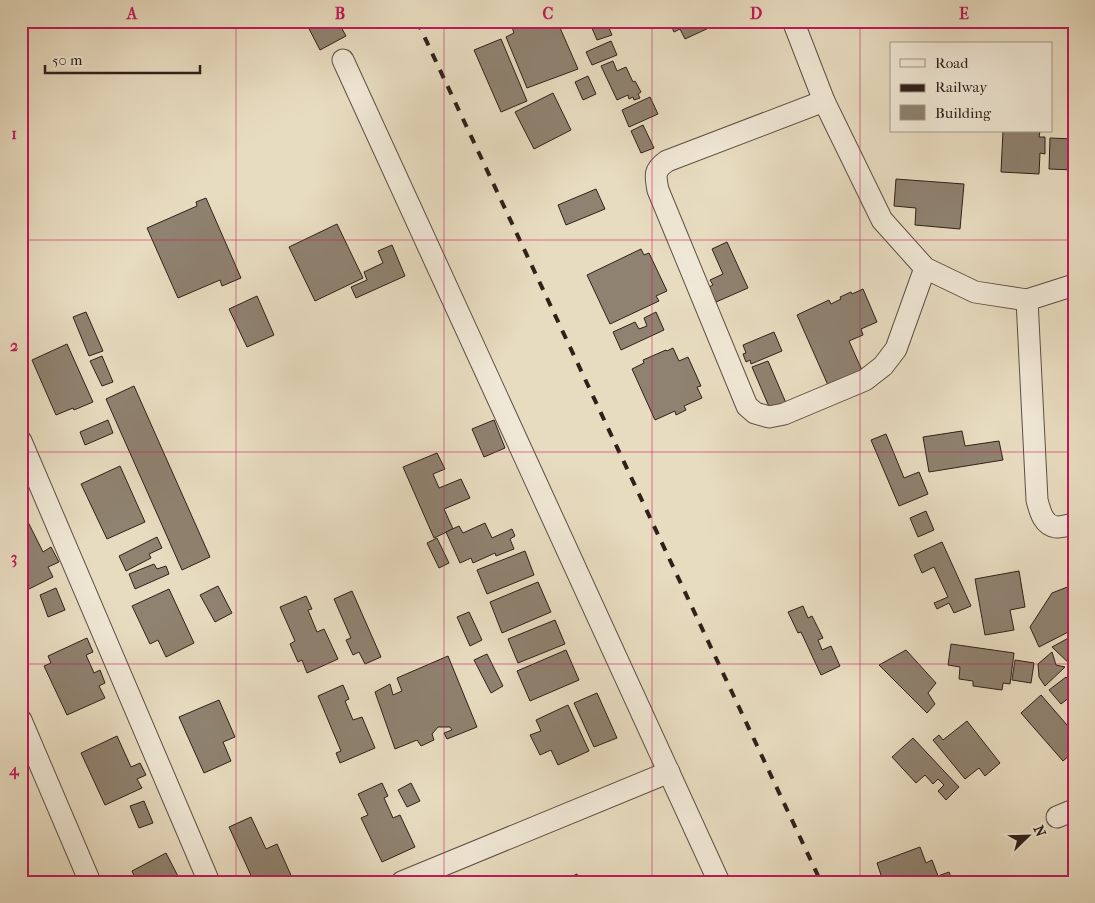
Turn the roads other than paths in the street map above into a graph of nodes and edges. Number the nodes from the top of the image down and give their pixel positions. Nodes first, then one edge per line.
1 (793, 21) edge
2 (343, 60) dead end
3 (824, 101) junction
4 (925, 268) junction
5 (1074, 285) edge
6 (1028, 300) junction
7 (21, 441) edge
8 (1074, 524) edge
9 (21, 720) edge
10 (669, 772) junction
11 (90, 882) edge
12 (209, 882) edge
13 (402, 882) edge
14 (719, 882) edge

1 - 3 street
2 - 10 street
3 - 4 street
3 - 4 street
4 - 6 street
5 - 6 street
6 - 8 street
7 - 12 street
9 - 11 street
10 - 13 street
10 - 14 street

